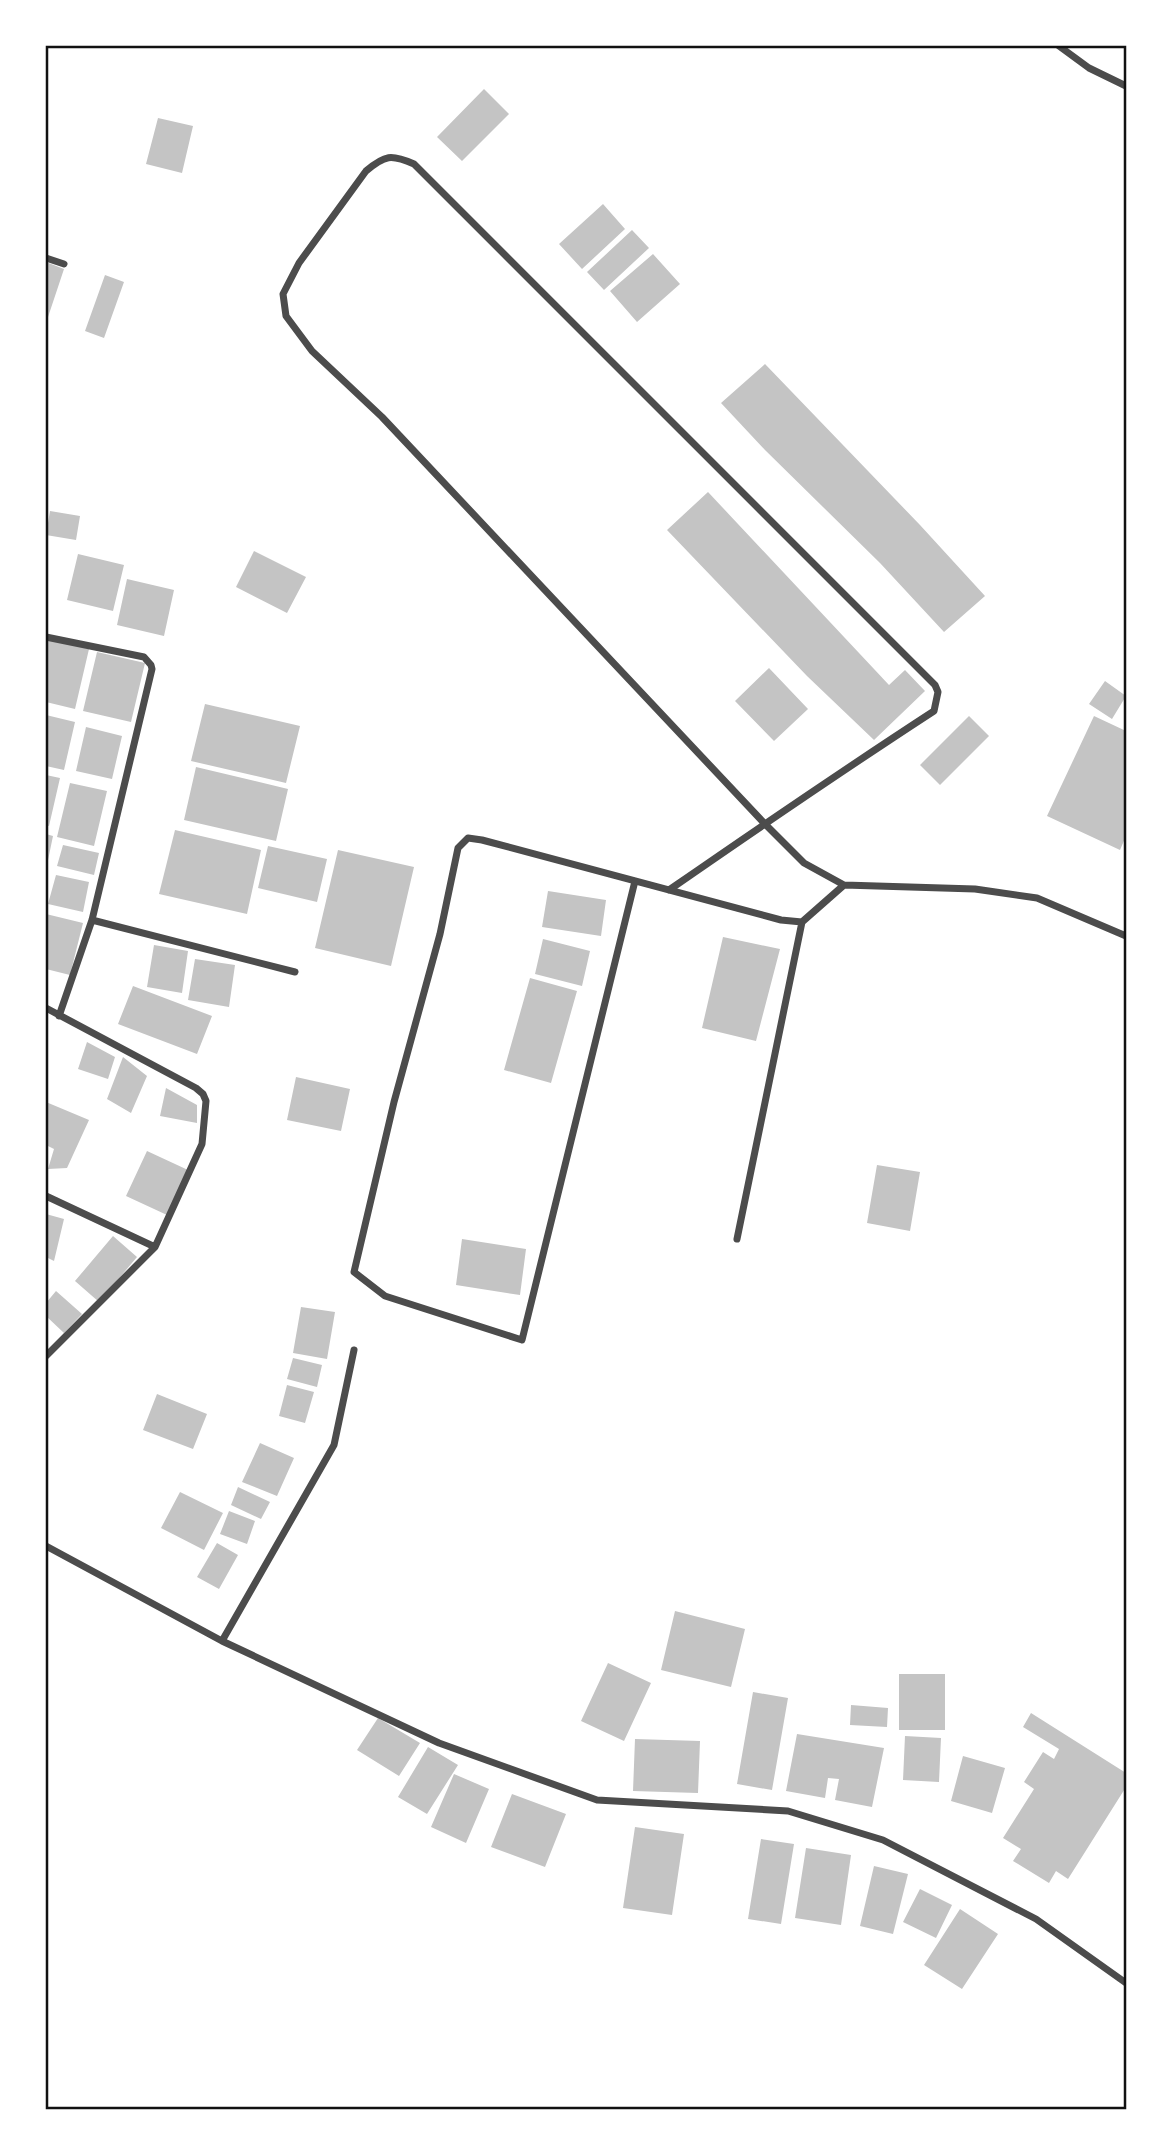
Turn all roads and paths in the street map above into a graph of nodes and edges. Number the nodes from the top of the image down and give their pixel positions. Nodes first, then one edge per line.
1 (1059, 46) edge
2 (1126, 86) edge
3 (46, 258) edge
4 (64, 264) dead end
5 (46, 637) edge
6 (765, 824) junction
7 (635, 881) junction
8 (844, 885) junction
9 (669, 890) junction
10 (92, 920) junction
11 (802, 922) junction
12 (1126, 936) edge
13 (295, 972) dead end
14 (46, 1008) edge
15 (59, 1016) junction
16 (46, 1196) edge
17 (737, 1239) dead end
18 (155, 1247) junction
19 (354, 1350) dead end
20 (46, 1356) edge
21 (46, 1546) edge
22 (222, 1641) junction
23 (1126, 1983) edge

1 - 2 street
3 - 4 street
5 - 10 street
6 - 6 street
6 - 8 street
6 - 9 street
7 - 7 street
7 - 9 street
8 - 11 street
8 - 12 street
9 - 11 street
10 - 13 street
10 - 15 street
11 - 17 street
14 - 15 street
15 - 18 street
16 - 18 street
18 - 20 street
19 - 22 street
21 - 22 street
22 - 23 street

